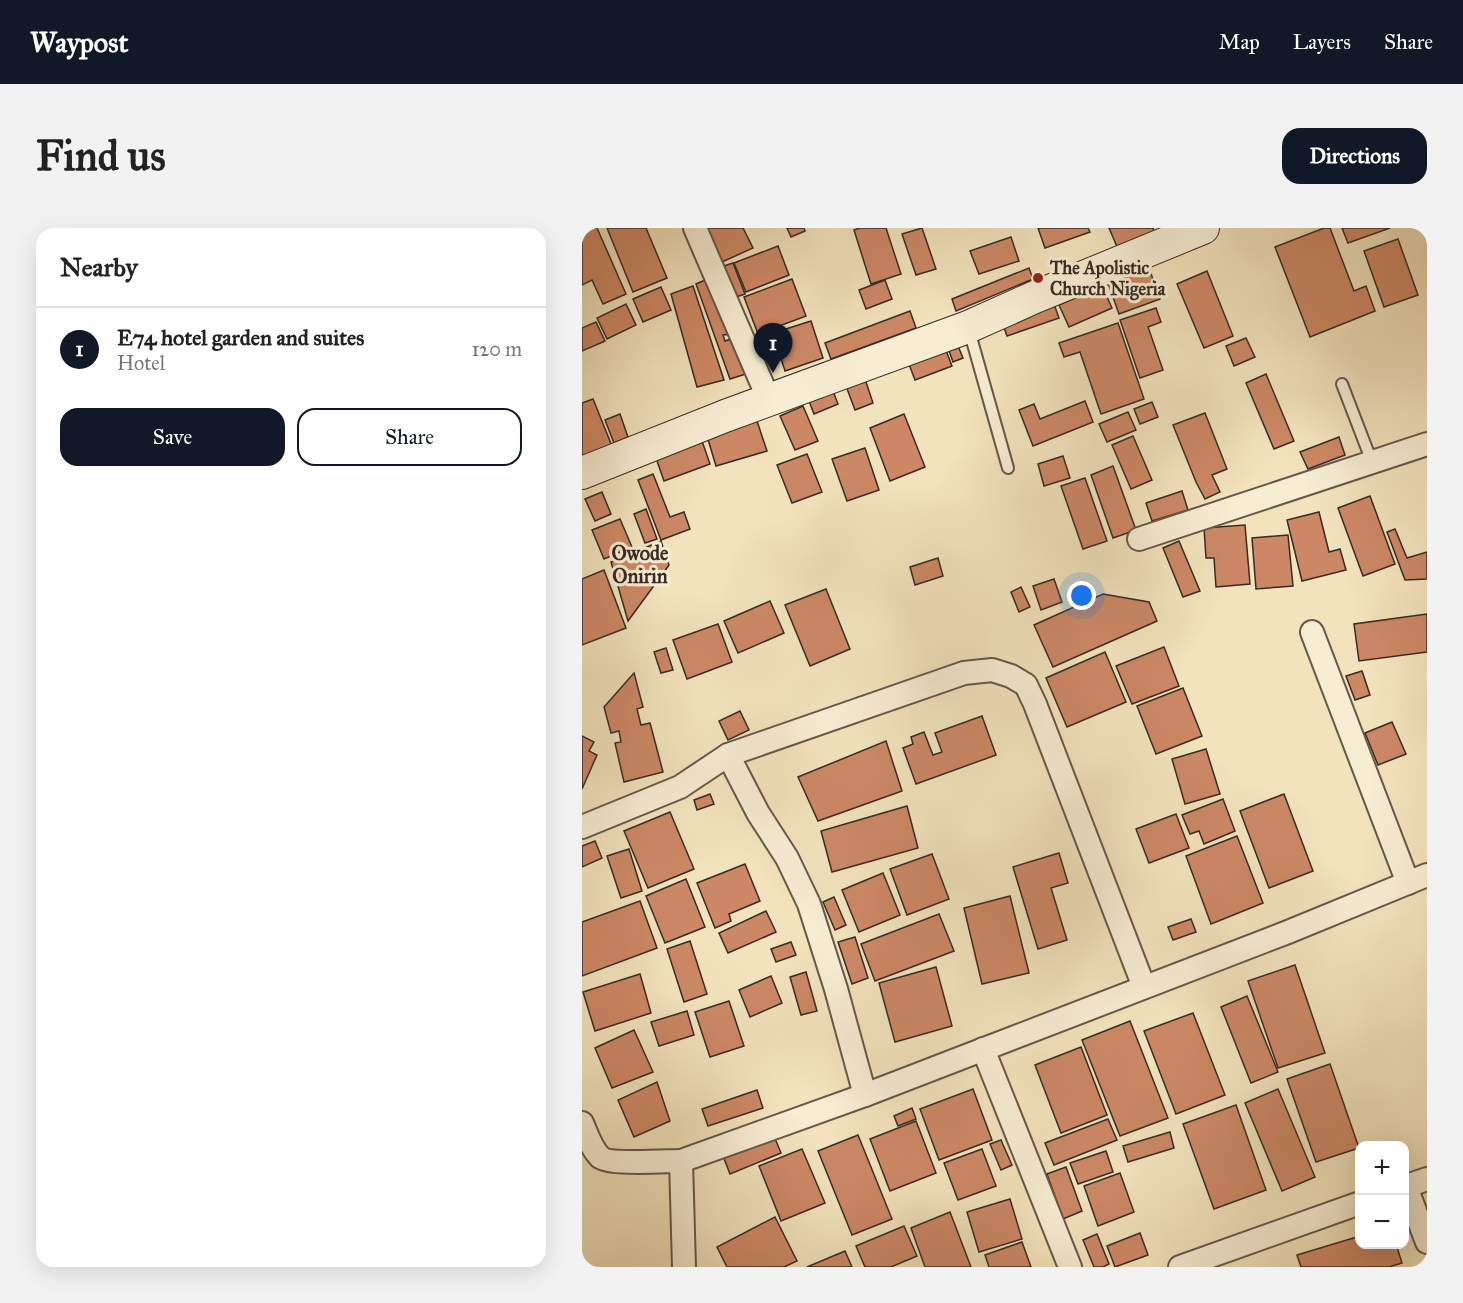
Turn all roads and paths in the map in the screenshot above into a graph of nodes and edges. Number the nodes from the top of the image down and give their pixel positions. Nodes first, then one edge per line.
1 (695, 228) edge
2 (1203, 228) edge
3 (968, 327) junction
4 (1341, 384) dead end
5 (769, 400) junction
6 (1427, 444) edge
7 (1372, 462) junction
8 (1008, 468) dead end
9 (582, 473) edge
10 (1139, 539) dead end
11 (1312, 632) dead end
12 (728, 755) junction
13 (582, 827) edge
14 (1417, 879) edge
15 (1144, 987) junction
16 (983, 1049) junction
17 (864, 1095) junction
18 (582, 1123) edge
19 (681, 1161) junction
20 (1427, 1179) edge
21 (1409, 1186) edge
22 (1408, 1195) edge
23 (1355, 1204) edge
24 (1427, 1242) edge
25 (684, 1267) edge
26 (1070, 1267) edge
27 (1180, 1267) edge

1 - 5 street
2 - 3 street
3 - 5 street
3 - 8 lane
4 - 7 lane
5 - 9 street
6 - 7 street
7 - 10 street
11 - 14 street
12 - 13 street
12 - 15 street
12 - 17 street
14 - 15 street
15 - 16 street
16 - 17 street
16 - 26 street
17 - 19 street
18 - 19 street
19 - 25 street
20 - 21 street
22 - 24 street
23 - 27 street

